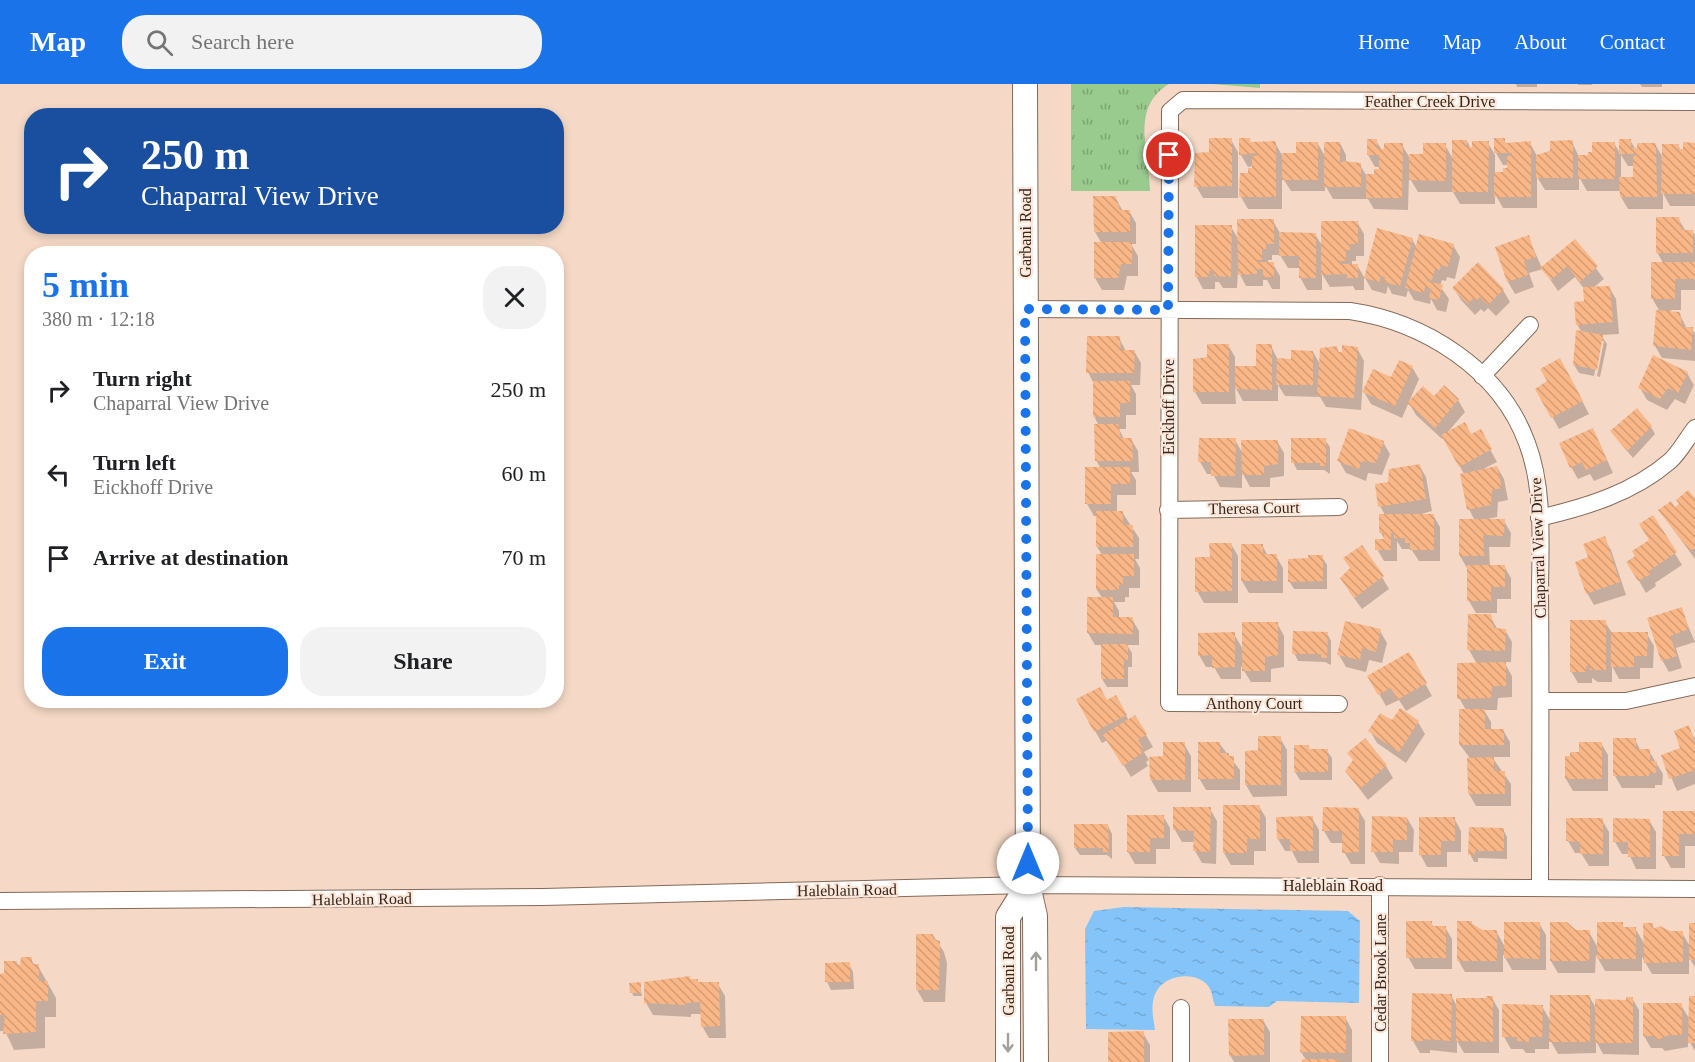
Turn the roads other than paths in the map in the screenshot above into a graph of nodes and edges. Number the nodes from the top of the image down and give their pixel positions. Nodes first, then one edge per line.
1 (1025, 84) edge
2 (1695, 102) edge
3 (1170, 111) joint
4 (1025, 309) junction
5 (1168, 310) junction
6 (1530, 325) dead end
7 (1482, 376) junction
8 (1695, 428) edge
9 (1339, 507) dead end
10 (1168, 510) junction
11 (1539, 518) junction
12 (1695, 686) edge
13 (1541, 701) junction
14 (1169, 703) joint
15 (1339, 704) dead end
16 (1028, 885) junction
17 (1380, 885) junction
18 (1540, 886) junction
19 (1695, 889) edge
20 (0, 901) edge
21 (1181, 1008) dead end
22 (1008, 1062) edge
23 (1036, 1062) edge
24 (1181, 1062) edge
25 (1380, 1062) edge

1 - 4 main road, Garbani Road
2 - 3 street, Feather Creek Drive
3 - 5 street, Eickhoff Drive
4 - 5 street, Chaparral View Drive
4 - 16 main road, Garbani Road
5 - 7 street, Chaparral View Drive
5 - 10 street, Eickhoff Drive
6 - 7 street
7 - 11 street, Chaparral View Drive
8 - 11 street
9 - 10 street, Theresa Court
10 - 14 street, Eickhoff Drive
11 - 13 street, Chaparral View Drive
12 - 13 street
13 - 18 street, Chaparral View Drive
14 - 15 street, Anthony Court
16 - 17 street, Haleblain Road
16 - 20 street, Haleblain Road
16 -> 22 main road, Garbani Road
23 -> 16 main road, Garbani Road
17 - 18 street, Haleblain Road
17 - 25 street, Cedar Brook Lane
18 - 19 street, Haleblain Road
21 - 24 street

